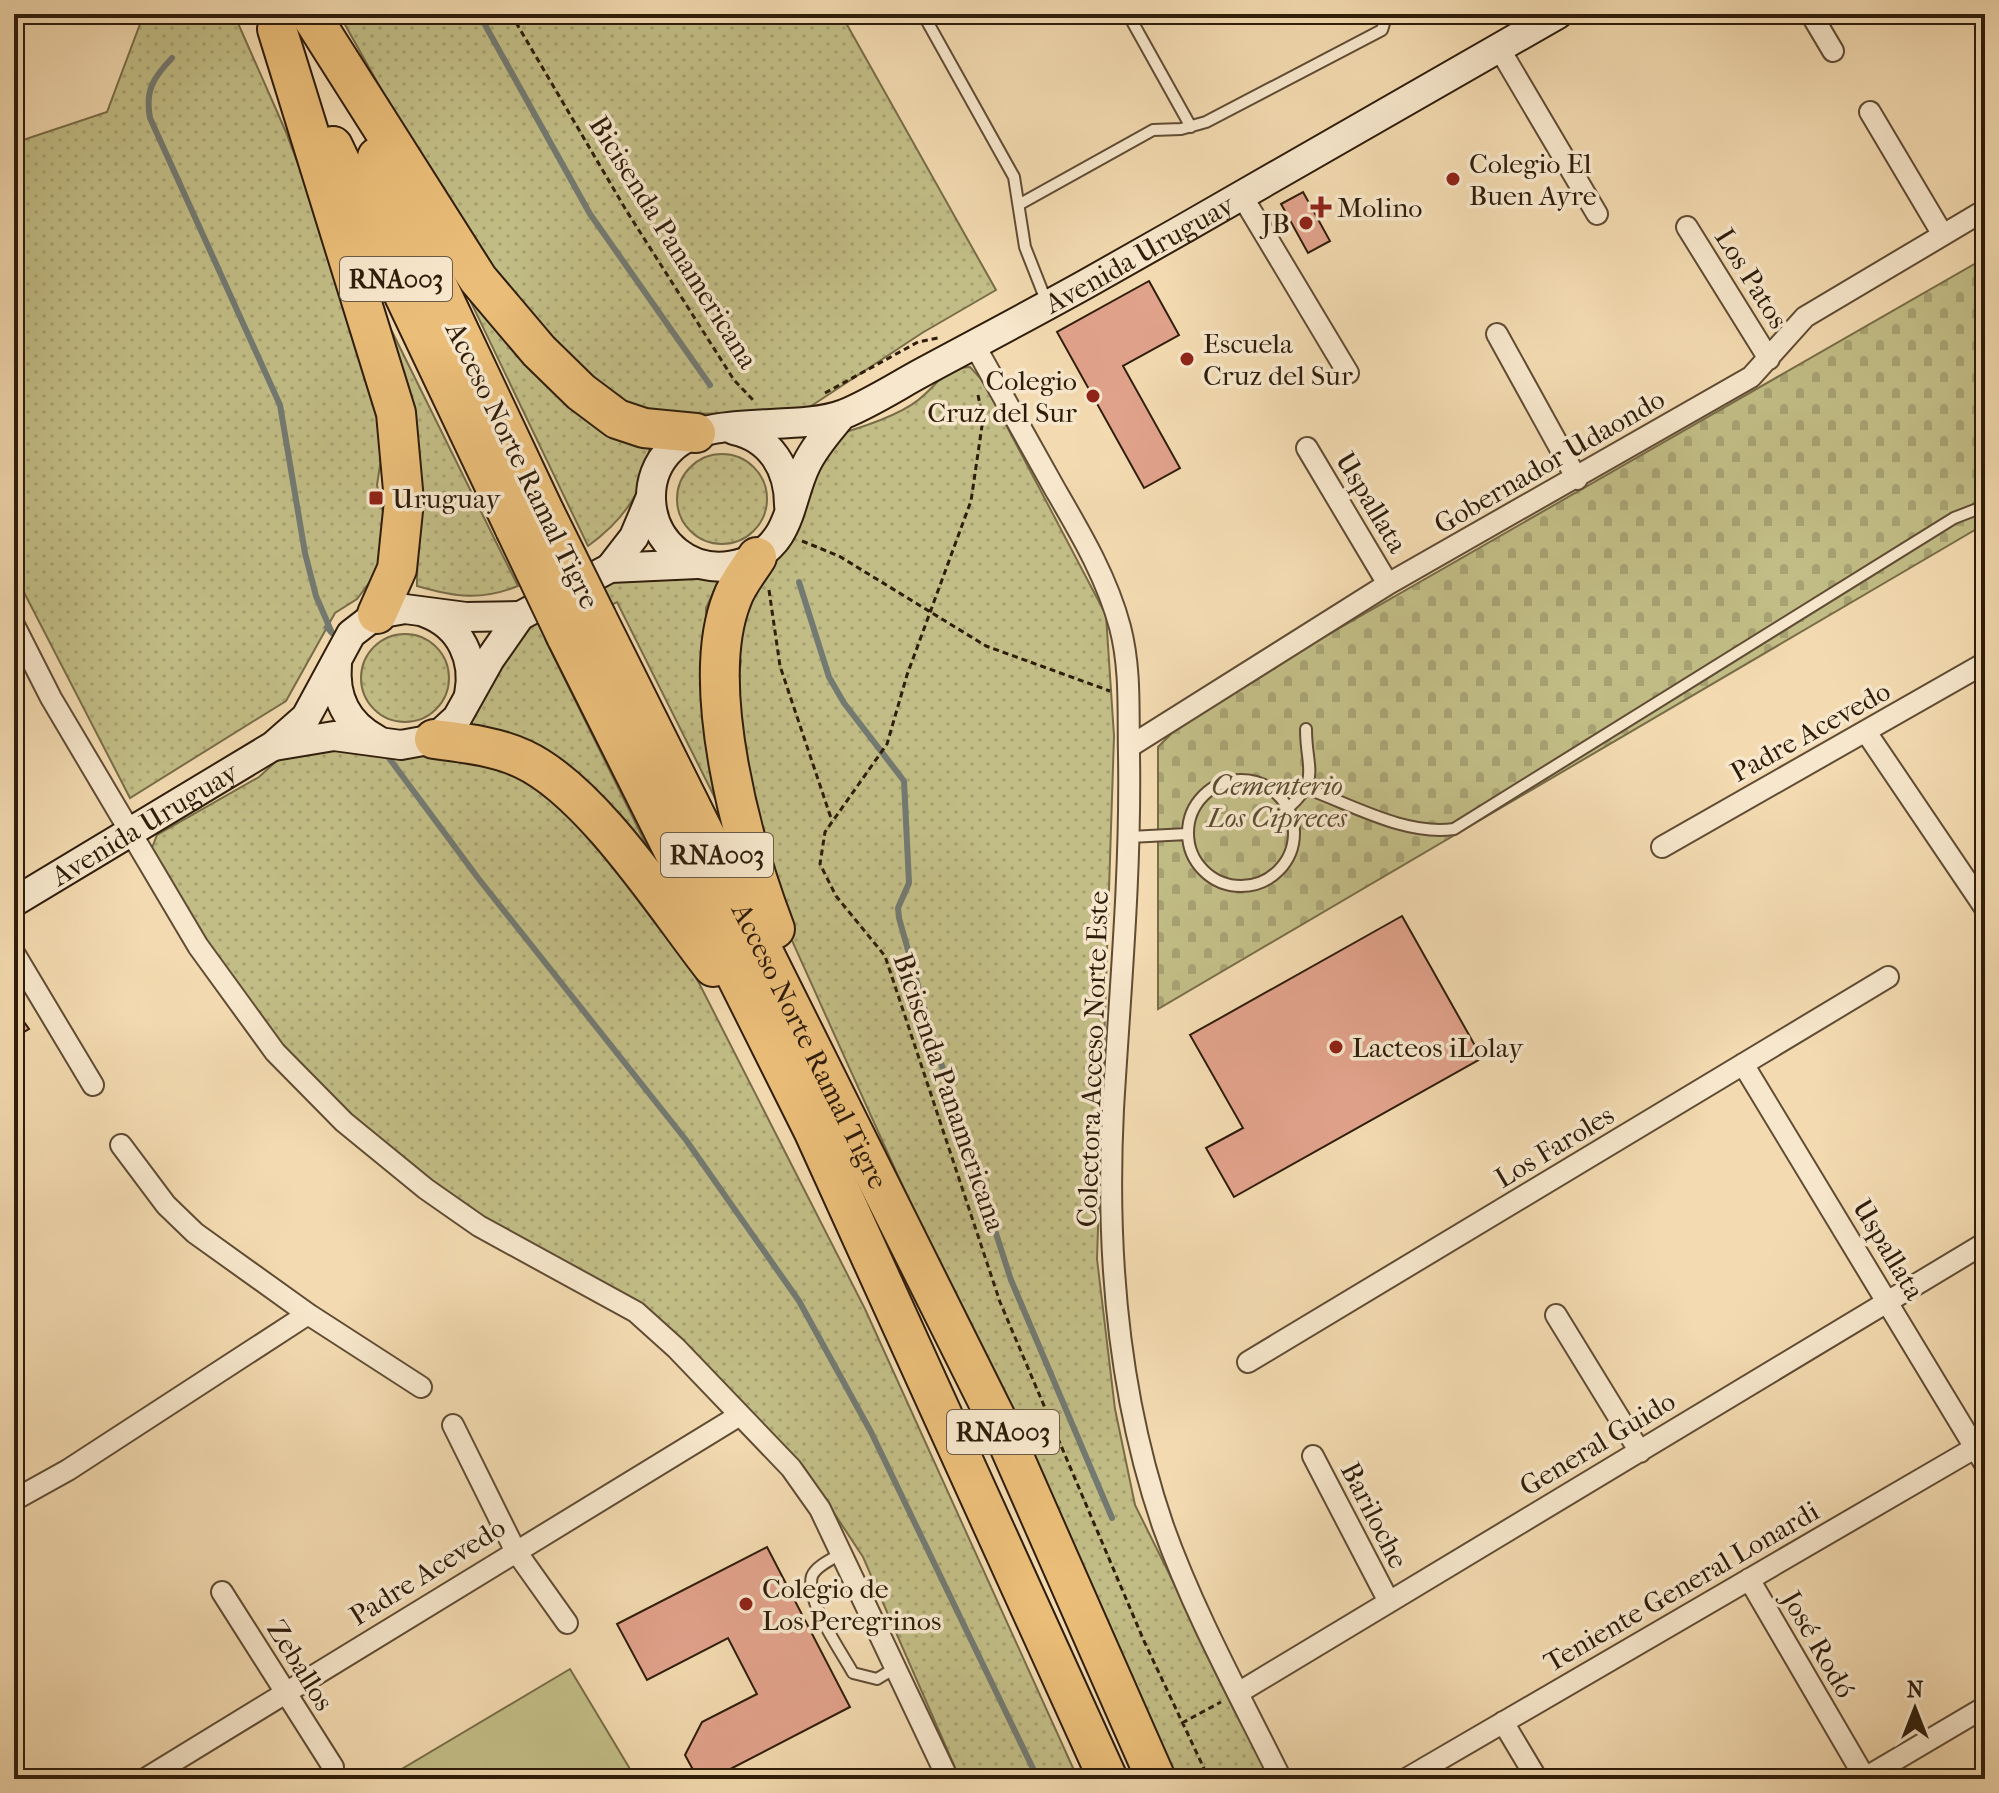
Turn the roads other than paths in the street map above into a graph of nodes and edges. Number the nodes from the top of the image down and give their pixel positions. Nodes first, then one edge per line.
1 (923, 14) edge
2 (1128, 14) edge
3 (1387, 14) edge
4 (1558, 14) edge
5 (1811, 14) edge
6 (291, 18) edge
7 (1499, 48) junction
8 (1833, 51) dead end
9 (1870, 112) dead end
10 (1191, 127) junction
11 (1242, 196) junction
12 (1020, 204) junction
13 (1985, 210) edge
14 (1597, 214) dead end
15 (1687, 227) dead end
16 (1943, 235) junction
17 (1048, 305) junction
18 (1497, 334) dead end
19 (965, 350) junction
20 (1769, 359) junction
21 (1348, 373) dead end
22 (834, 404) junction
23 (711, 431) junction
24 (1307, 448) dead end
25 (1577, 479) junction
26 (650, 499) junction
27 (789, 505) junction
28 (1985, 506) edge
29 (768, 546) junction
30 (698, 564) junction
31 (610, 568) junction
32 (1388, 584) junction
33 (418, 611) junction
34 (377, 614) junction
35 (520, 616) junction
36 (14, 625) edge
37 (582, 627) junction
38 (1985, 663) edge
39 (337, 664) junction
40 (464, 707) junction
41 (1306, 729) dead end
42 (1866, 732) junction
43 (434, 739) junction
44 (388, 743) junction
45 (273, 746) junction
46 (1129, 747) junction
47 (1308, 789) junction
48 (1288, 808) junction
49 (134, 833) junction
50 (1187, 834) junction
51 (1130, 837) junction
52 (1662, 847) dead end
53 (14, 902) edge
54 (1985, 908) edge
55 (14, 953) edge
56 (1888, 977) dead end
57 (1743, 1064) junction
58 (93, 1085) dead end
59 (836, 1092) junction
60 (813, 1130) junction
61 (121, 1145) dead end
62 (1985, 1243) edge
63 (1887, 1300) junction
64 (308, 1314) junction
65 (1556, 1315) dead end
66 (1248, 1362) dead end
67 (421, 1387) dead end
68 (740, 1415) junction
69 (453, 1425) dead end
70 (1640, 1452) junction
71 (1982, 1452) edge
72 (1313, 1456) dead end
73 (14, 1500) edge
74 (515, 1550) junction
75 (841, 1554) junction
76 (1749, 1579) junction
77 (222, 1592) dead end
78 (1388, 1600) junction
79 (567, 1623) dead end
80 (895, 1668) junction
81 (285, 1692) junction
82 (1238, 1693) junction
83 (1985, 1707) edge
84 (1503, 1722) junction
85 (333, 1767) dead end
86 (1900, 1770) edge
87 (1864, 1778) edge
88 (145, 1779) edge
89 (948, 1779) edge
90 (1108, 1779) edge
91 (1156, 1779) edge
92 (1281, 1779) edge
93 (1406, 1779) edge
94 (1537, 1779) edge

1 - 12 lane
2 - 10 lane
3 - 10 lane
4 - 7 main road, Avenida Uruguay
5 - 8 street
6 - 23 highway
6 - 34 highway
6 - 37 highway, Acceso Norte Ramal Tigre / RNA003, bridge
7 - 11 main road, Avenida Uruguay
7 - 14 street
9 - 16 street
10 - 12 lane
11 - 17 main road, Avenida Uruguay
11 - 21 street
12 - 17 lane
13 - 16 street, Gobernador Udaondo
15 - 20 street, Los Patos
16 - 20 street, Gobernador Udaondo
17 - 19 main road, Avenida Uruguay
18 - 25 street
19 - 22 main road, Avenida Uruguay
19 - 46 street, Colectora Acceso Norte Este
20 - 25 street, Gobernador Udaondo
22 - 23 main road, Avenida Uruguay
22 - 27 main road, Avenida Uruguay
23 - 26 main road
23 - 27 main road
24 - 32 street, Uspallata
25 - 32 street, Gobernador Udaondo
26 - 30 main road
26 - 31 main road
27 - 29 main road, Avenida Uruguay
28 - 47 lane
29 - 30 main road
29 - 59 highway
30 - 31 main road
31 - 35 main road
32 - 46 street, Gobernador Udaondo
33 - 34 main road
33 - 35 main road
33 - 40 main road
34 - 39 main road, Avenida Uruguay
35 - 40 main road
36 - 49 street
37 - 59 highway, Acceso Norte Ramal Tigre / RNA003
37 - 60 highway, Acceso Norte Ramal Tigre / RNA003
38 - 42 street, Padre Acevedo
39 - 44 main road
39 - 45 main road, Avenida Uruguay
40 - 43 main road
41 - 47 lane
42 - 52 street, Padre Acevedo
42 - 54 street
43 - 44 main road, Avenida Uruguay
43 - 60 highway
44 - 45 main road, Avenida Uruguay
45 - 49 main road, Avenida Uruguay
46 - 51 street, Colectora Acceso Norte Este
47 - 48 lane
48 - 50 lane
48 - 50 lane
49 - 53 main road, Avenida Uruguay
49 - 68 street
50 - 51 lane
51 - 82 street, Colectora Acceso Norte Este
55 - 58 street
56 - 57 street, Los Faroles
57 - 63 street, Uspallata
57 - 66 street, Los Faroles
59 - 91 highway, Acceso Norte Ramal Tigre / RNA003
60 - 90 highway, Acceso Norte Ramal Tigre / RNA003
61 - 64 street
62 - 63 street, General Guido
63 - 70 street, General Guido
63 - 71 street, Uspallata
64 - 67 street
64 - 73 street
65 - 70 street
68 - 74 street, Padre Acevedo
68 - 75 street
69 - 74 street
70 - 78 street, General Guido
71 - 76 street, Teniente General Lonardi
72 - 78 street, Bariloche
74 - 79 street
74 - 81 street, Padre Acevedo
75 - 80 street
75 - 80 lane
76 - 84 street, Teniente General Lonardi
76 - 87 street, José Rodó
77 - 81 street, Zeballos
78 - 82 street, General Guido
80 - 89 street
81 - 85 street, Zeballos
81 - 88 street, Padre Acevedo
82 - 92 street, Colectora Acceso Norte Este
83 - 86 street
84 - 93 street, Teniente General Lonardi
84 - 94 street
86 - 87 street

